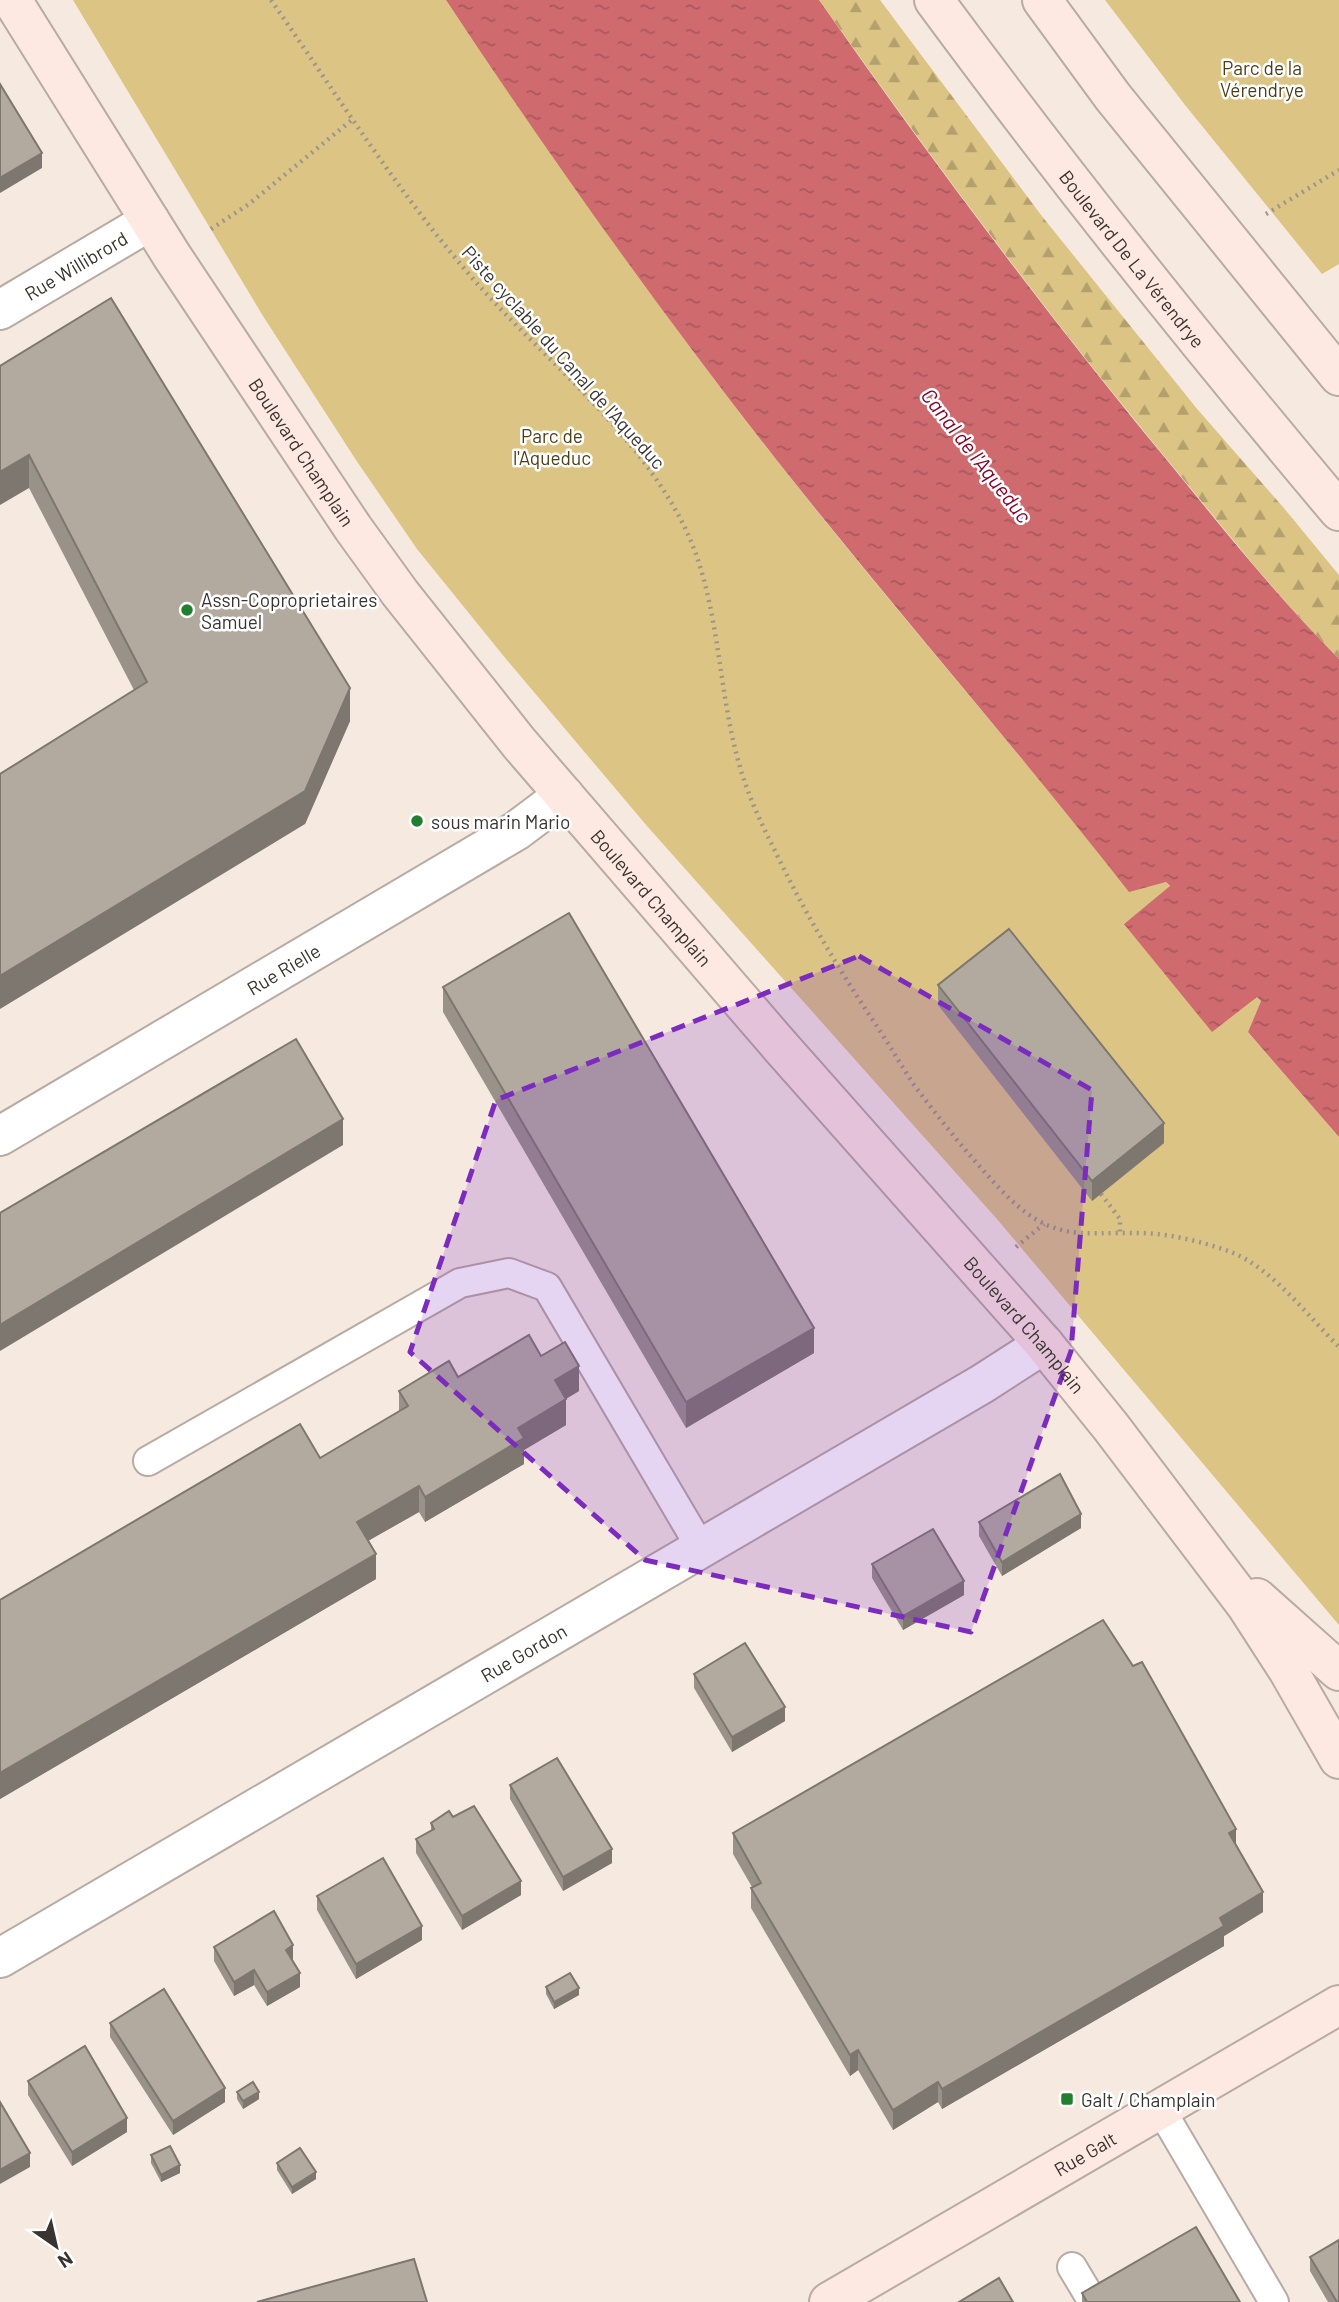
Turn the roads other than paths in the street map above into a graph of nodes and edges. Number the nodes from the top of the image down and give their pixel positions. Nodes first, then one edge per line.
1 (12, 0) edge
2 (934, 0) edge
3 (1042, 0) edge
4 (150, 221) junction
5 (0, 310) edge
6 (1339, 376) edge
7 (1339, 511) edge
8 (564, 795) junction
9 (0, 1136) edge
10 (1044, 1344) junction
11 (148, 1461) dead end
12 (1201, 1547) junction
13 (701, 1548) junction
14 (1339, 1671) edge
15 (1339, 1759) edge
16 (0, 1958) edge
17 (1339, 2005) edge
18 (1160, 2108) junction
19 (1072, 2267) dead end
20 (829, 2302) edge
21 (1093, 2302) edge
22 (1274, 2302) edge

1 - 4 main road, Boulevard Champlain
2 - 7 main road, Boulevard De La Vérendrye
3 - 6 main road
4 - 5 street, Rue Willibrord
4 - 8 main road, Boulevard Champlain
8 - 9 street, Rue Rielle
8 - 10 main road, Boulevard Champlain
10 - 12 main road, Boulevard Champlain
10 - 13 street, Rue Gordon
11 - 13 lane
12 - 14 main road
12 - 15 main road, Boulevard Champlain
13 - 16 street, Rue Gordon
17 - 18 main road, Rue Galt
18 - 20 main road, Rue Galt
18 - 22 lane
19 - 21 lane

